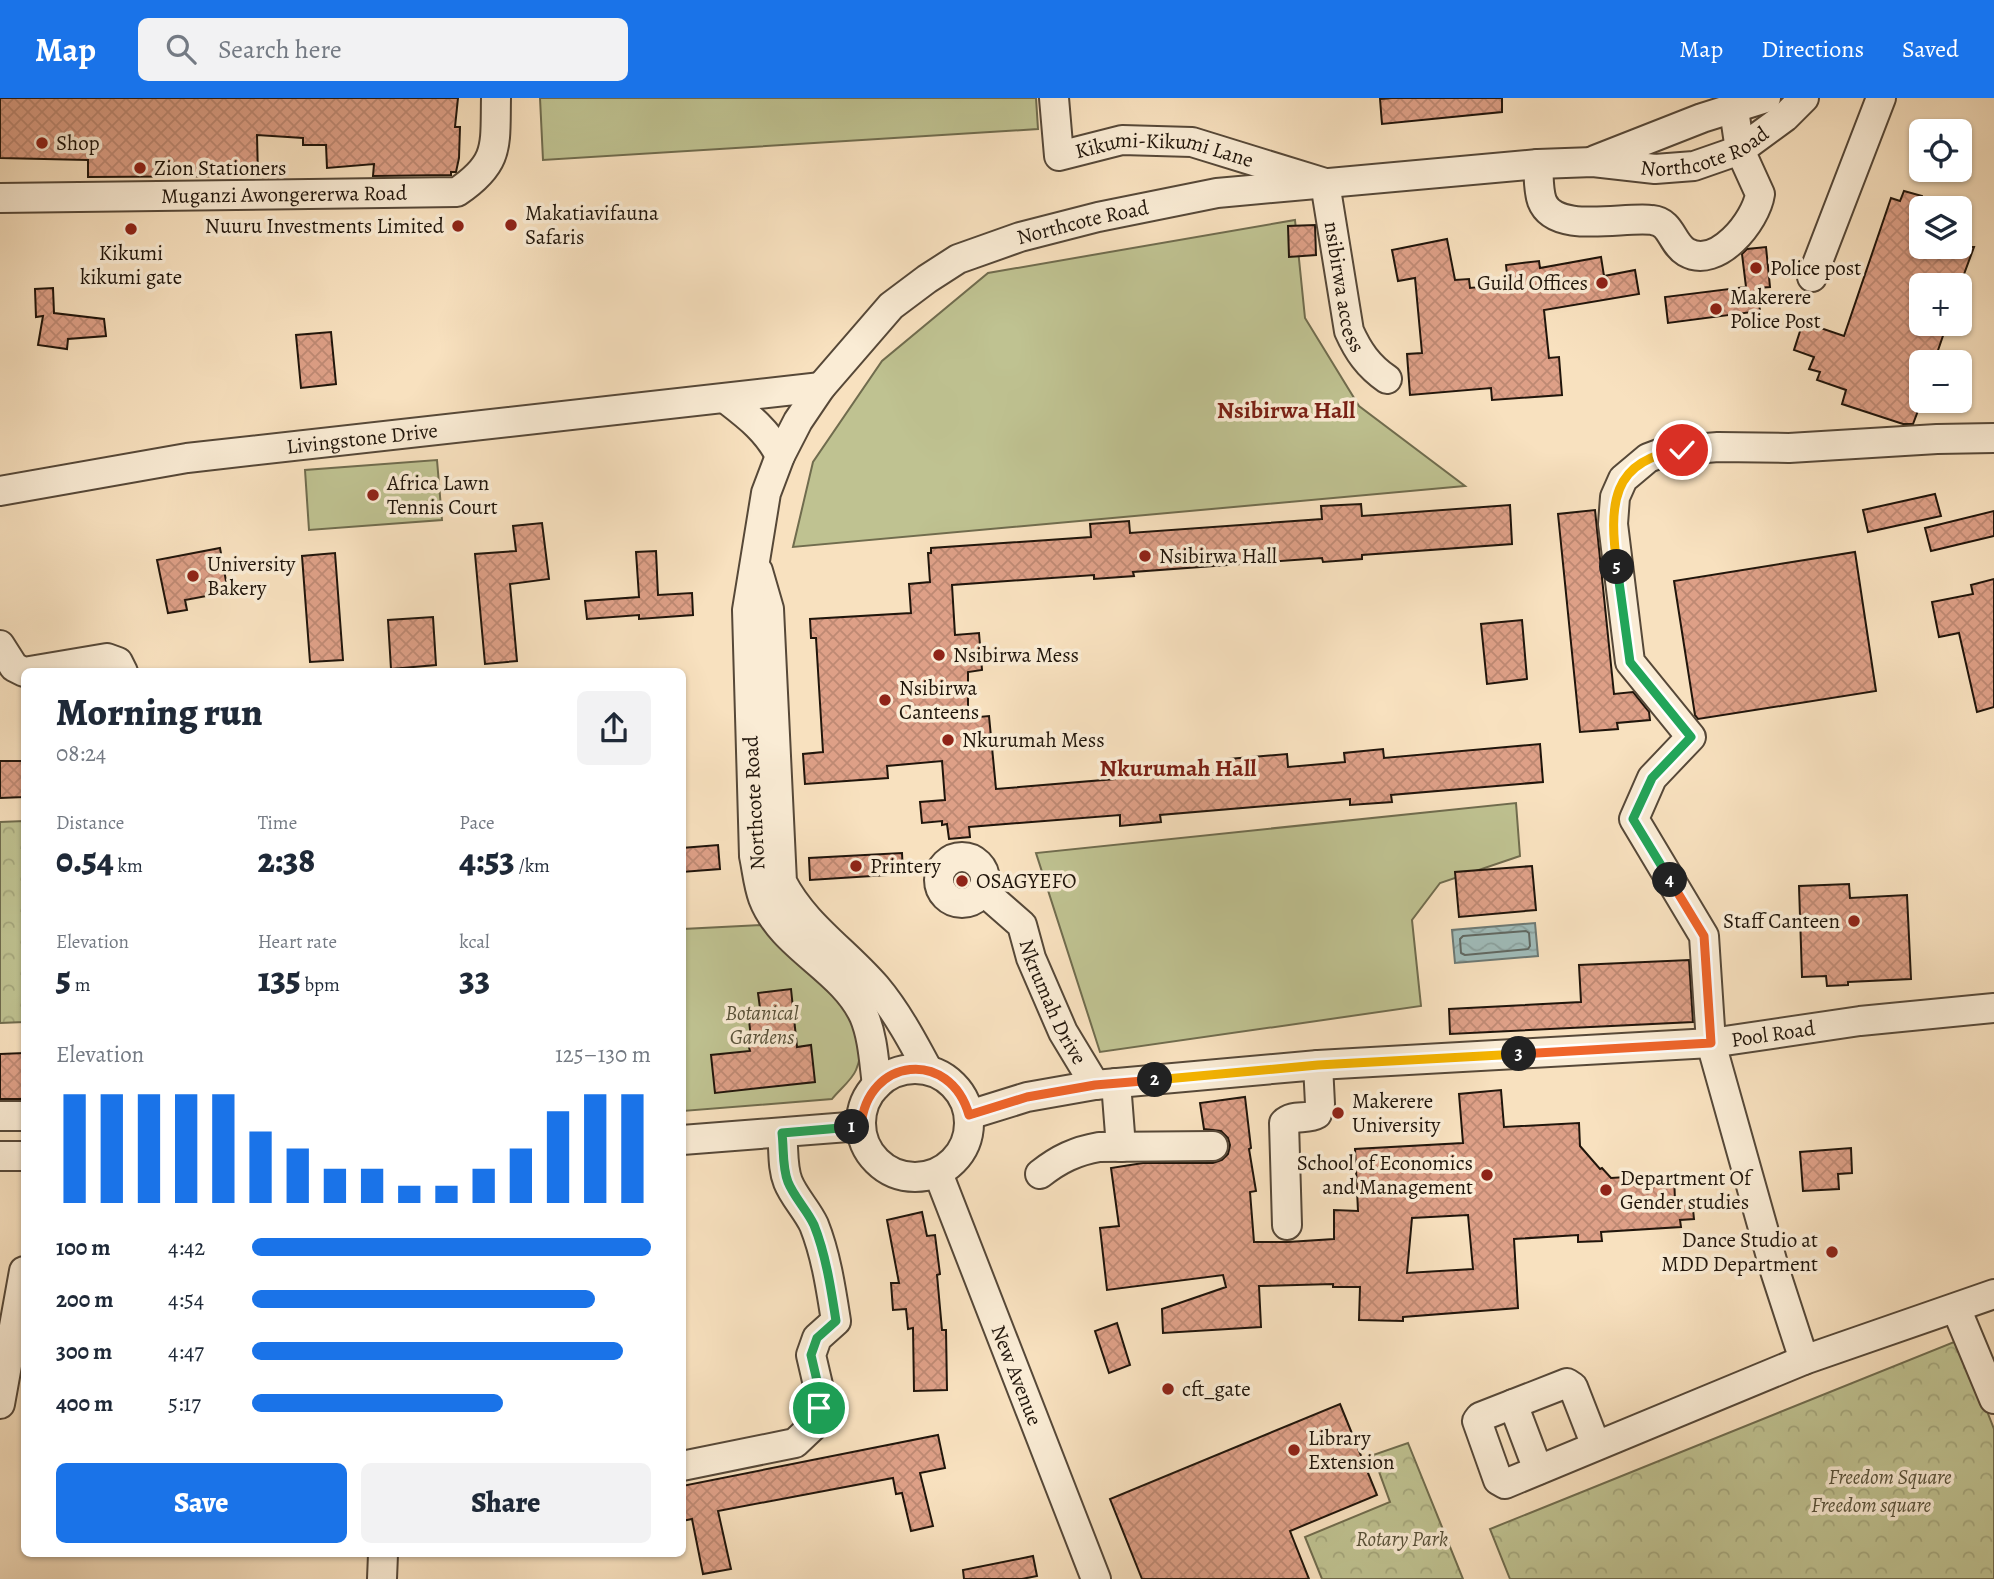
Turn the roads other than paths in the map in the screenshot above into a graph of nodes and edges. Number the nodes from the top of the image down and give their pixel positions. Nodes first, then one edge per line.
1 (496, 98) edge
2 (1054, 98) edge
3 (1766, 98) edge
4 (1804, 98) edge
5 (1881, 98) edge
6 (1703, 108) edge
7 (1734, 110) junction
8 (1740, 150) junction
9 (1708, 159) junction
10 (1592, 162) junction
11 (1538, 164) junction
12 (1325, 183) junction
13 (0, 198) edge
14 (1812, 277) dead end
15 (1387, 379) dead end
16 (821, 387) junction
17 (726, 399) junction
18 (1994, 438) edge
19 (780, 456) junction
20 (0, 491) edge
21 (756, 565) junction
22 (0, 645) edge
23 (48, 668) edge
24 (121, 668) edge
25 (21, 670) edge
26 (982, 890) dead end
27 (1994, 1007) edge
28 (1711, 1043) junction
29 (1318, 1065) junction
30 (928, 1070) junction
31 (1105, 1084) junction
32 (877, 1085) junction
33 (969, 1115) junction
34 (0, 1116) edge
35 (21, 1116) edge
36 (861, 1126) junction
37 (782, 1133) junction
38 (686, 1140) edge
39 (1213, 1146) dead end
40 (1121, 1147) junction
41 (0, 1156) edge
42 (21, 1156) edge
43 (938, 1173) junction
44 (1040, 1174) dead end
45 (1287, 1225) dead end
46 (21, 1288) edge
47 (1994, 1294) edge
48 (1956, 1308) junction
49 (1804, 1360) junction
50 (1994, 1399) edge
51 (0, 1404) edge
52 (1513, 1404) junction
53 (1596, 1446) junction
54 (686, 1465) edge
55 (1538, 1470) junction
56 (383, 1557) edge
57 (382, 1579) edge
58 (1096, 1579) edge

1 - 13 street, Muganzi Awongererwa Road
2 - 12 street, Kikumi-Kikumi Lane
3 - 7 street, Northcote Road
4 - 8 street, Northcote Road
5 - 14 street
6 - 7 street, Northcote Road
6 - 9 street
6 - 10 street, Northcote Road
7 - 8 street
8 - 9 street, Northcote Road
8 - 11 street
9 - 10 street, Northcote Road
10 - 11 street, Northcote Road
11 - 12 street, Northcote Road
12 - 15 street, nsibirwa access
12 - 16 street, Northcote Road
16 - 17 street, Livingstone Drive
16 - 19 street, Northcote Road
17 - 19 street
17 - 20 street, Livingstone Drive
18 - 28 street
19 - 21 street, Northcote Road
21 - 30 street, Northcote Road
21 - 32 street, Northcote Road
22 - 25 street
23 - 24 street
26 - 31 street, Nkrumah Drive
27 - 28 street, Pool Road
28 - 29 street, Pool Road
28 - 49 street
29 - 31 street, Pool Road
29 - 45 street
30 - 32 street
30 - 33 street
31 - 33 street, Pool Road
31 - 40 street
32 - 36 street
33 - 43 street
34 - 35 street
36 - 37 street
36 - 43 street
37 - 38 street
37 - 54 street
39 - 40 street
40 - 44 street
41 - 42 street
43 - 58 street, New Avenue
46 - 51 street
47 - 48 street
48 - 49 street
48 - 50 street
49 - 53 street
52 - 53 street
52 - 55 street
52 - 55 street
53 - 55 street
56 - 57 street

